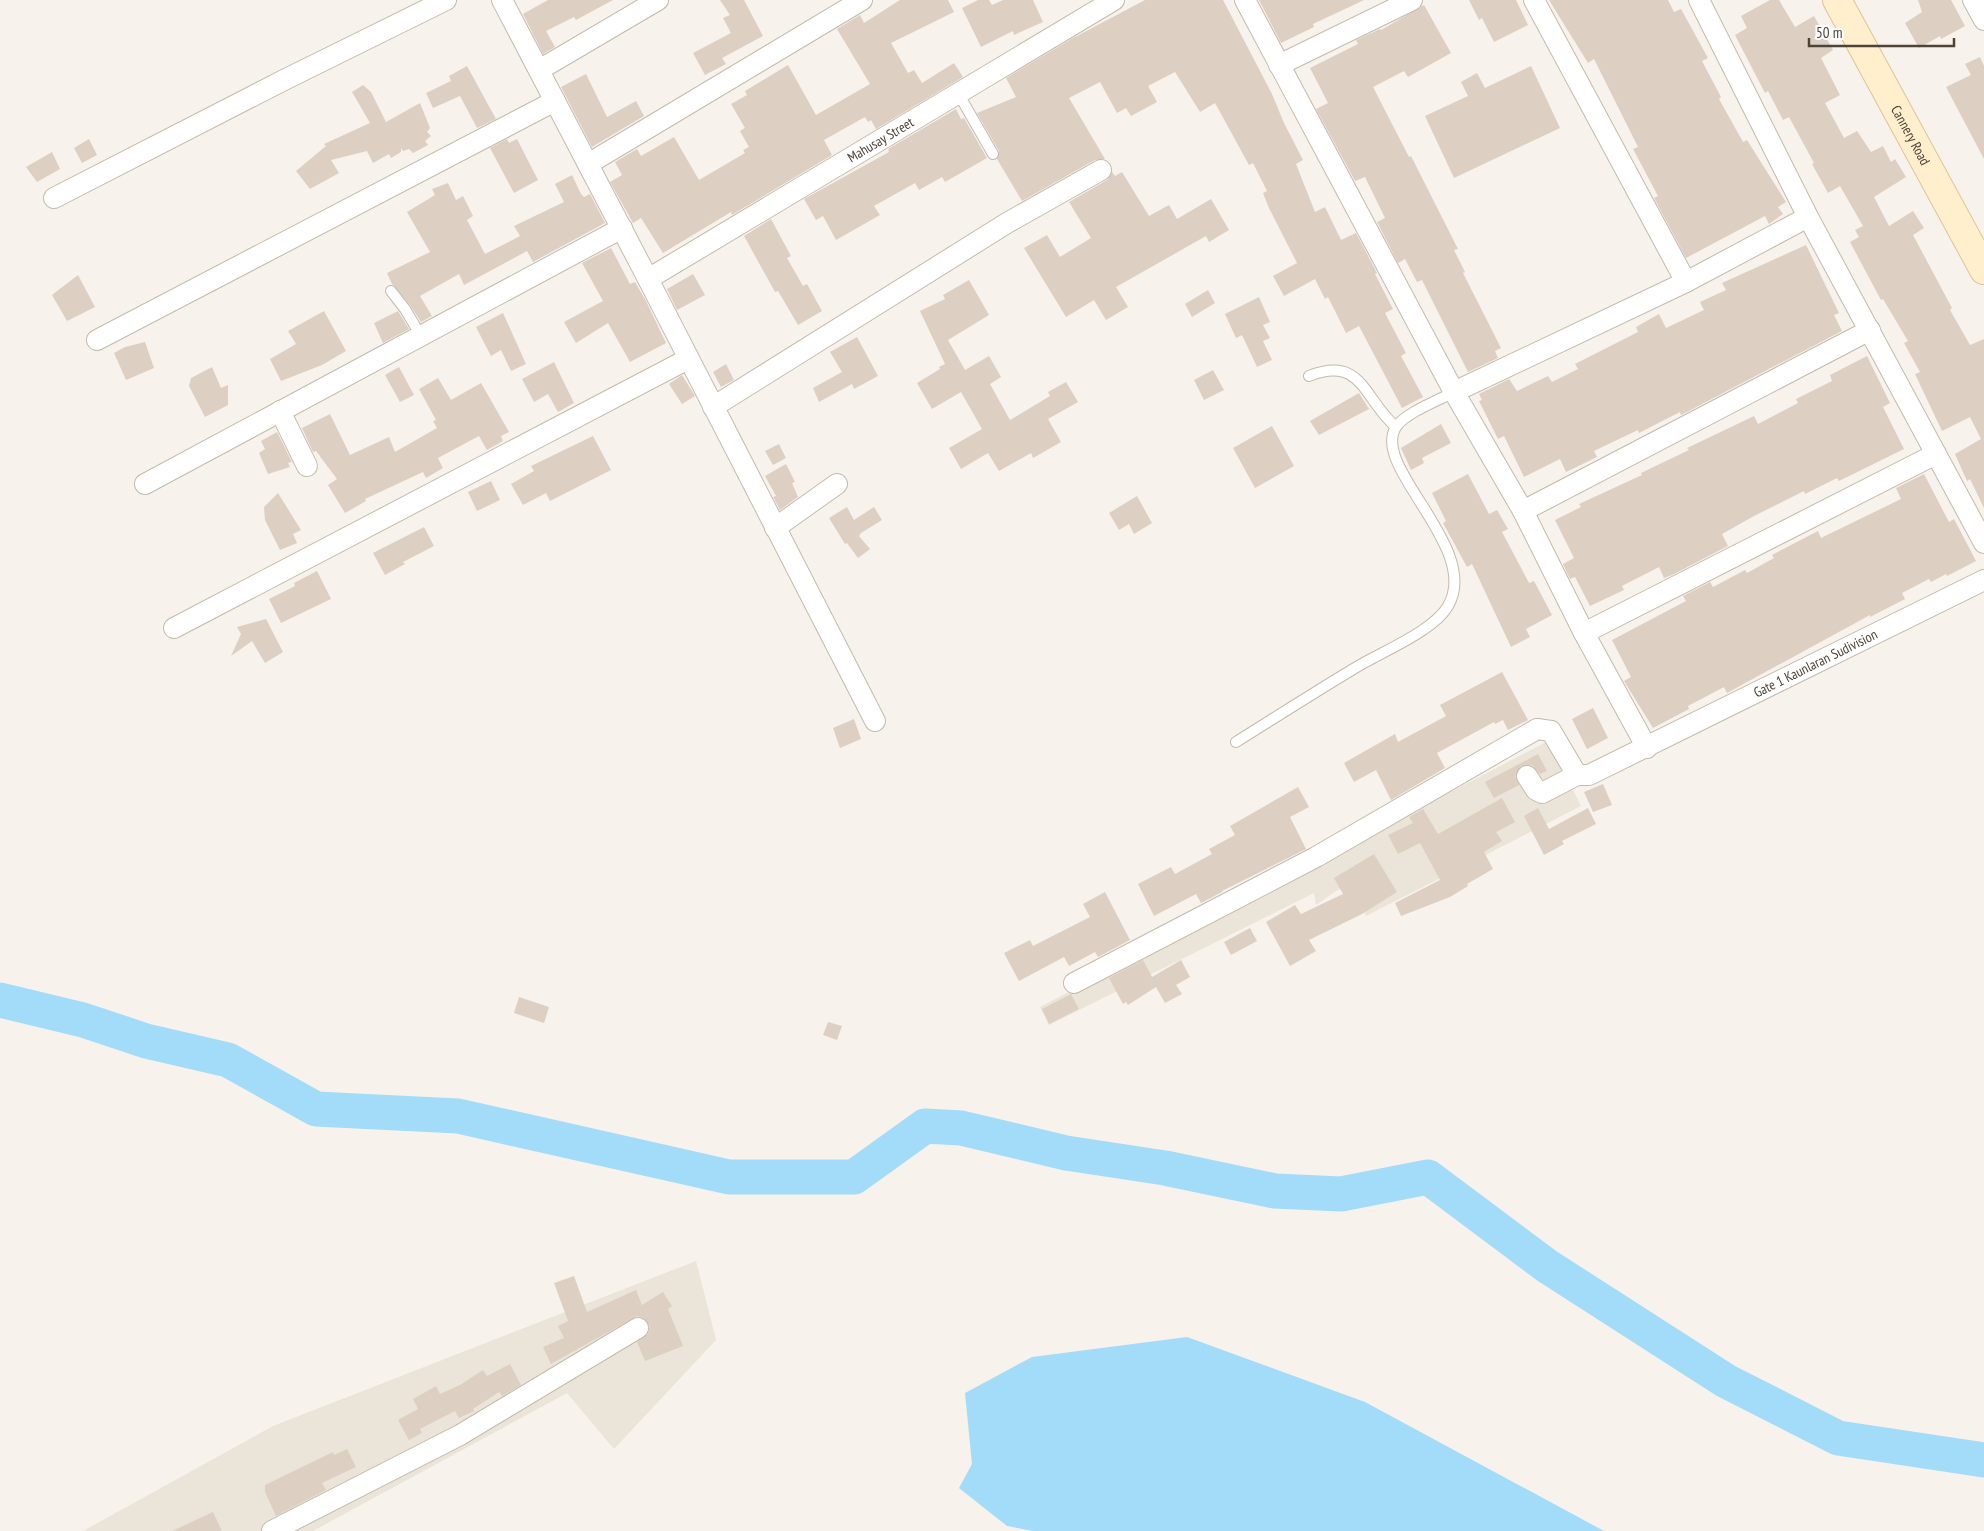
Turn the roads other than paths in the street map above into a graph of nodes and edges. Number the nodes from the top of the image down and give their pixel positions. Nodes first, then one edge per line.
1 (446, 0) edge
2 (502, 0) edge
3 (658, 0) edge
4 (862, 0) edge
5 (1114, 0) edge
6 (1245, 0) edge
7 (1412, 0) edge
8 (1534, 0) edge
9 (1837, 0) edge
10 (1974, 0) edge
11 (1703, 1) edge
12 (1984, 20) edge
13 (1279, 65) junction
14 (539, 70) junction
15 (958, 92) junction
16 (555, 100) junction
17 (993, 154) dead end
18 (588, 164) junction
19 (1101, 170) dead end
20 (54, 198) dead end
21 (1808, 217) junction
22 (622, 228) junction
23 (1984, 270) edge
24 (648, 279) junction
25 (1686, 282) junction
26 (391, 291) dead end
27 (1870, 330) junction
28 (421, 336) junction
29 (97, 340) dead end
30 (688, 359) junction
31 (1309, 376) dead end
32 (1454, 392) junction
33 (713, 406) junction
34 (280, 411) junction
35 (1396, 427) junction
36 (1936, 454) junction
37 (307, 466) dead end
38 (145, 484) dead end
39 (836, 484) dead end
40 (1523, 511) junction
41 (775, 528) junction
42 (1984, 543) edge
43 (1984, 580) edge
44 (174, 628) dead end
45 (1584, 633) junction
46 (875, 721) dead end
47 (1236, 742) dead end
48 (1647, 748) junction
49 (1577, 775) junction
50 (1527, 776) dead end
51 (1074, 983) dead end
52 (638, 1328) dead end
53 (272, 1531) edge

1 - 20 street
2 - 14 street
3 - 14 street
4 - 18 street
5 - 15 street, Mahusay Street
6 - 13 street
7 - 13 street
8 - 25 street
9 - 23 main road, Cannery Road
10 - 12 street
11 - 21 street
13 - 32 street
14 - 16 street
15 - 17 lane
15 - 24 street, Mahusay Street
16 - 18 street
16 - 29 street
18 - 22 street
19 - 33 street
21 - 25 street
21 - 27 street
22 - 24 street
22 - 28 street
24 - 30 street
25 - 32 street
26 - 28 lane
27 - 36 street
27 - 40 street
28 - 34 street
30 - 33 street
30 - 44 street
31 - 35 lane
32 - 35 lane
32 - 40 street
33 - 41 street
34 - 37 street
34 - 38 street
35 - 47 lane
36 - 42 street
36 - 45 street
39 - 41 street
40 - 45 street
41 - 46 street
43 - 48 street, Gate 1 Kaunlaran Sudivision
45 - 48 street
48 - 49 street, Gate 1 Kaunlaran Sudivision
49 - 50 street, Gate 1 Kaunlaran Sudivision
49 - 51 street
52 - 53 street

